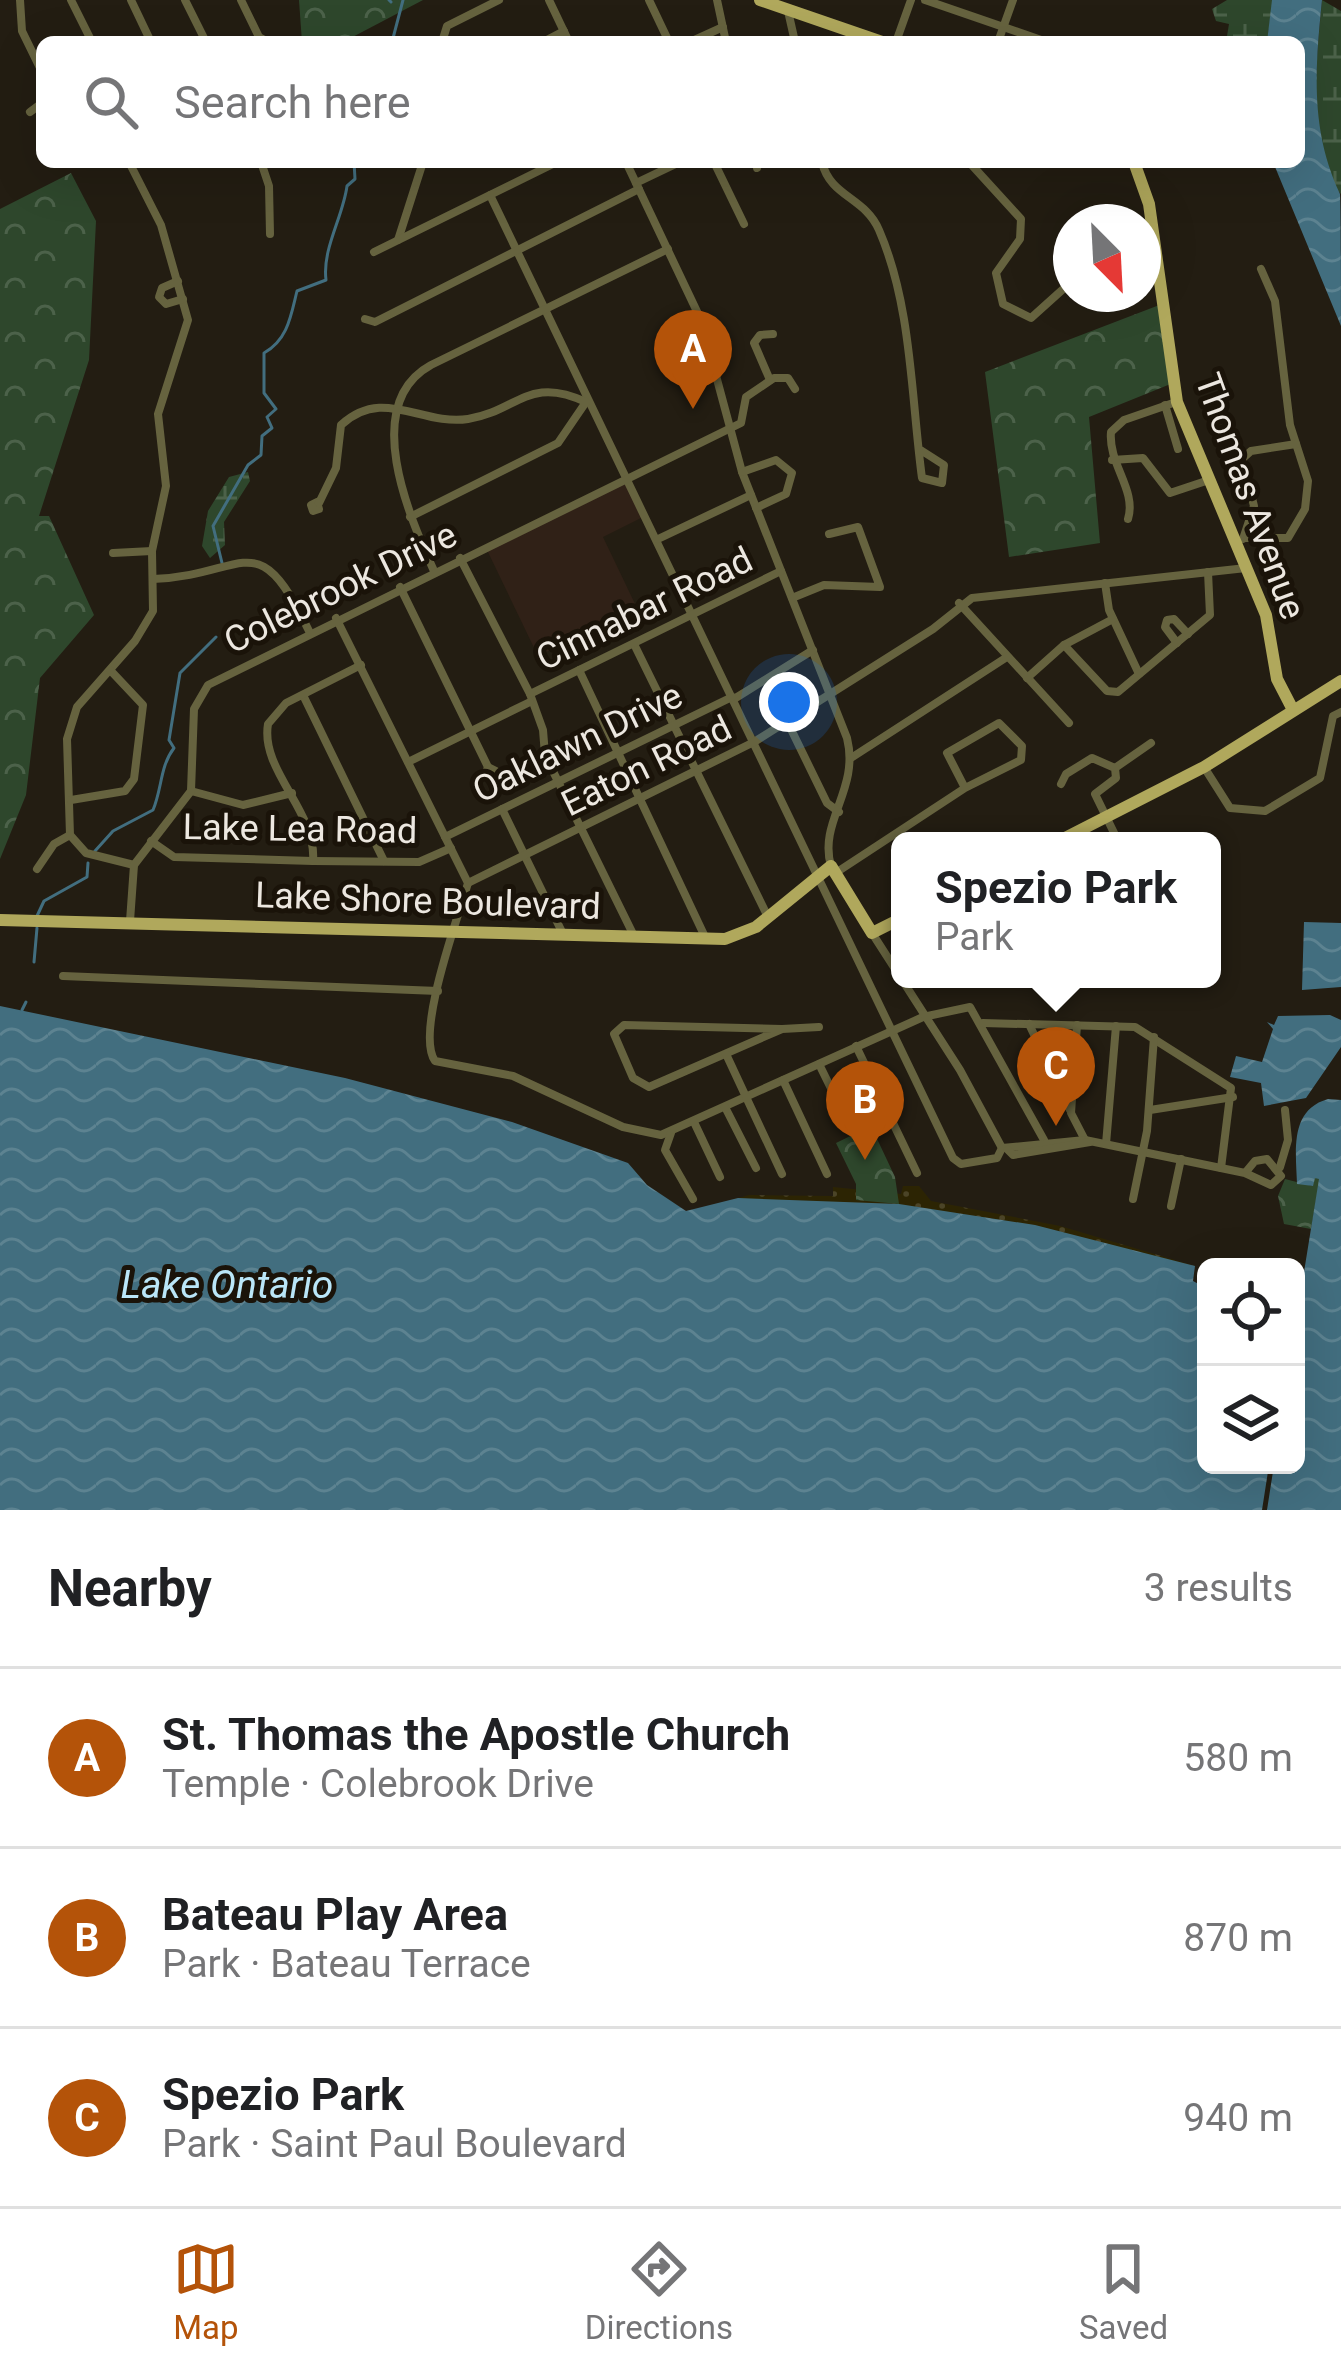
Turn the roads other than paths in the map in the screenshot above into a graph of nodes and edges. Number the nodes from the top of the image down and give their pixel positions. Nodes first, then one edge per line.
1 (20, 0) edge
2 (71, 0) edge
3 (130, 0) edge
4 (185, 0) edge
5 (241, 0) edge
6 (499, 0) edge
7 (549, 0) edge
8 (650, 0) edge
9 (717, 0) edge
10 (760, 0) edge
11 (910, 0) edge
12 (925, 0) edge
13 (959, 0) edge
14 (1013, 0) edge
15 (787, 10) junction
16 (956, 11) junction
17 (723, 27) junction
18 (1004, 27) junction
19 (564, 32) junction
20 (89, 36) edge
21 (148, 36) edge
22 (203, 36) edge
23 (260, 36) edge
24 (444, 36) edge
25 (556, 36) edge
26 (566, 36) edge
27 (666, 36) edge
28 (703, 36) edge
29 (725, 36) edge
30 (794, 36) edge
31 (864, 36) edge
32 (898, 36) edge
33 (1000, 36) edge
34 (1030, 36) edge
35 (36, 60) edge
36 (36, 108) edge
37 (30, 112) dead end
38 (132, 168) edge
39 (263, 168) edge
40 (422, 168) edge
41 (544, 168) edge
42 (629, 168) edge
43 (670, 168) edge
44 (717, 168) edge
45 (824, 168) edge
46 (974, 168) edge
47 (1136, 168) edge
48 (638, 186) junction
49 (490, 195) junction
50 (405, 219) junction
51 (744, 224) dead end
52 (416, 231) junction
53 (270, 234) dead end
54 (398, 240) junction
55 (668, 250) junction
56 (374, 252) dead end
57 (518, 254) junction
58 (1261, 269) dead end
59 (178, 281) junction
60 (183, 298) junction
61 (1053, 298) edge
62 (546, 309) junction
63 (365, 320) dead end
64 (773, 334) dead end
65 (770, 380) junction
66 (795, 389) dead end
67 (586, 401) junction
68 (1171, 404) junction
69 (399, 406) junction
70 (730, 426) junction
71 (1296, 443) junction
72 (919, 448) junction
73 (1178, 449) dead end
74 (1112, 460) junction
75 (742, 472) junction
76 (628, 476) junction
77 (1208, 480) junction
78 (751, 495) junction
79 (319, 503) dead end
80 (756, 508) junction
81 (410, 517) junction
82 (1128, 519) dead end
83 (829, 534) dead end
84 (658, 539) junction
85 (1240, 542) junction
86 (152, 551) junction
87 (113, 554) dead end
88 (460, 558) junction
89 (1246, 568) junction
90 (434, 571) junction
91 (781, 571) junction
92 (1208, 572) junction
93 (153, 579) junction
94 (1105, 583) junction
95 (400, 587) junction
96 (792, 598) junction
97 (959, 603) junction
98 (694, 615) junction
99 (336, 618) junction
100 (1113, 620) junction
101 (310, 631) junction
102 (1188, 634) junction
103 (1177, 643) junction
104 (634, 644) junction
105 (1064, 645) junction
106 (813, 650) junction
107 (1007, 657) junction
108 (361, 665) junction
109 (111, 670) junction
110 (579, 670) junction
111 (1139, 674) junction
112 (1027, 678) junction
113 (1341, 681) edge
114 (830, 694) junction
115 (303, 695) junction
116 (530, 698) junction
117 (733, 698) junction
118 (1292, 708) junction
119 (1337, 714) edge
120 (788, 721) junction
121 (1069, 724) dead end
122 (674, 725) junction
123 (470, 731) junction
124 (754, 742) junction
125 (1150, 743) dead end
126 (616, 753) junction
127 (851, 758) junction
128 (408, 762) junction
129 (488, 767) dead end
130 (1204, 767) junction
131 (1115, 768) junction
132 (695, 771) junction
133 (558, 781) junction
134 (1061, 784) dead end
135 (965, 788) junction
136 (191, 791) junction
137 (292, 793) junction
138 (638, 799) junction
139 (71, 800) junction
140 (502, 808) junction
141 (838, 812) junction
142 (1106, 818) junction
143 (581, 827) junction
144 (894, 832) edge
145 (1077, 832) edge
146 (1113, 832) edge
147 (891, 834) edge
148 (70, 835) junction
149 (445, 837) junction
150 (151, 841) junction
151 (451, 848) junction
152 (525, 855) junction
153 (384, 860) junction
154 (313, 861) junction
155 (134, 865) junction
156 (37, 869) dead end
157 (832, 870) junction
158 (818, 875) junction
159 (468, 883) junction
160 (768, 917) junction
161 (0, 920) edge
162 (130, 921) junction
163 (891, 924) edge
164 (454, 931) junction
165 (872, 933) junction
166 (563, 934) junction
167 (634, 936) junction
168 (706, 938) junction
169 (891, 964) edge
170 (63, 976) dead end
171 (905, 988) edge
172 (438, 991) junction
173 (923, 1017) junction
174 (983, 1023) junction
175 (1029, 1024) junction
176 (1077, 1025) junction
177 (1116, 1026) junction
178 (819, 1027) dead end
179 (782, 1030) junction
180 (893, 1030) junction
181 (1154, 1037) junction
182 (856, 1046) junction
183 (726, 1054) junction
184 (819, 1064) junction
185 (783, 1080) junction
186 (746, 1097) junction
187 (1233, 1097) junction
188 (725, 1107) junction
189 (1285, 1110) dead end
190 (1150, 1111) junction
191 (1071, 1113) junction
192 (694, 1122) junction
193 (671, 1132) junction
194 (854, 1135) dead end
195 (1044, 1140) junction
196 (1088, 1141) junction
197 (1106, 1144) junction
198 (1005, 1149) junction
199 (1144, 1151) junction
200 (1181, 1159) junction
201 (756, 1168) dead end
202 (1220, 1168) junction
203 (1279, 1168) junction
204 (917, 1173) dead end
205 (1245, 1173) junction
206 (782, 1174) dead end
207 (827, 1174) dead end
208 (720, 1177) dead end
209 (1133, 1198) dead end
210 (693, 1199) dead end
211 (1172, 1206) dead end

1 - 35 street
2 - 20 street
3 - 21 street
4 - 22 street
5 - 23 street
6 - 24 street
7 - 19 street
8 - 27 street
9 - 17 street
10 - 15 main road
11 - 32 street
12 - 16 street
13 - 16 street
14 - 18 street
15 - 30 street
15 - 31 main road
16 - 18 street
17 - 28 street
17 - 29 street
18 - 33 street
18 - 34 street
19 - 25 street
19 - 26 street
36 - 37 street
38 - 59 street
39 - 53 street
40 - 50 street
41 - 49 street
42 - 48 street
43 - 48 street
44 - 51 street
45 - 72 street
46 - 61 street
47 - 68 main road, Thomas Avenue
48 - 55 street
48 - 57 street
49 - 52 street
49 - 57 street
50 - 52 street
50 - 54 street
52 - 54 street
54 - 56 street
55 - 62 street
55 - 70 street
57 - 62 street
57 - 63 street
58 - 71 street
59 - 60 street
59 - 60 street
60 - 86 street
62 - 67 street
62 - 69 street
64 - 65 street
65 - 66 street
65 - 70 street
67 - 69 street
67 - 76 street
67 - 81 street
68 - 73 street
68 - 74 street
68 - 77 main road, Thomas Avenue
69 - 79 street
69 - 81 street
70 - 75 street
70 - 76 street, Colebrook Drive
71 - 85 street
71 - 85 street
72 - 72 street
74 - 77 street
74 - 82 street
75 - 78 street
75 - 80 street
76 - 84 street
76 - 88 street, Colebrook Drive
77 - 85 main road, Thomas Avenue
78 - 80 street
78 - 84 street
80 - 91 street
81 - 90 street
83 - 96 street
84 - 98 street
85 - 89 main road, Thomas Avenue
86 - 87 street
86 - 93 street
88 - 90 street, Colebrook Drive
88 - 116 street
89 - 92 street, Eaton Road
89 - 118 main road, Thomas Avenue
90 - 95 street, Colebrook Drive
91 - 96 street
91 - 98 street, Cinnabar Road
92 - 94 street, Eaton Road
92 - 102 street
93 - 101 street
93 - 109 street
94 - 97 street, Eaton Road
94 - 100 street
95 - 99 street, Colebrook Drive
95 - 123 street
96 - 106 street
97 - 107 street
97 - 114 street, Eaton Road
98 - 104 street, Cinnabar Road
98 - 117 street
99 - 101 street, Colebrook Drive
99 - 108 street
100 - 105 street
100 - 111 street
101 - 136 street, Colebrook Drive
102 - 103 street
102 - 103 street
103 - 111 street
104 - 110 street, Cinnabar Road
104 - 122 street
105 - 111 street
105 - 112 street
106 - 114 street
106 - 117 street, Oaklawn Drive
107 - 112 street
107 - 127 street
108 - 115 street
108 - 128 street
109 - 139 street
109 - 139 street
110 - 116 street, Cinnabar Road
110 - 126 street
112 - 121 street
113 - 118 main road
114 - 120 street, Eaton Road
114 - 127 street
115 - 137 street
115 - 153 street
116 - 123 street, Cinnabar Road
116 - 133 street
117 - 122 street, Oaklawn Drive
117 - 124 street
118 - 130 main road
119 - 130 street
120 - 124 street, Eaton Road
120 - 141 street
122 - 126 street, Oaklawn Drive
122 - 132 street
123 - 128 street, Cinnabar Road
123 - 129 street
124 - 132 street, Eaton Road
124 - 158 street
125 - 131 street
126 - 133 street, Oaklawn Drive
126 - 138 street
127 - 141 street
128 - 149 street
130 - 142 main road
131 - 134 street
131 - 142 street
132 - 138 street, Eaton Road
132 - 160 street
133 - 140 street, Oaklawn Drive
133 - 143 street
135 - 135 street, Lake Shore Boulevard
135 - 144 street, Lake Shore Boulevard
136 - 137 street
136 - 150 street
137 - 154 street
138 - 143 street, Eaton Road
138 - 168 street
139 - 148 street
140 - 149 street, Oaklawn Drive
140 - 152 street
141 - 157 street
142 - 145 main road
142 - 146 street
143 - 152 street, Eaton Road
143 - 167 street
147 - 157 street, Lake Shore Boulevard
148 - 155 street
148 - 156 street
149 - 151 street
150 - 154 street, Lake Lea Road
150 - 155 street
151 - 153 street, Lake Lea Road
151 - 159 street
152 - 159 street, Eaton Road
152 - 166 street
153 - 154 street, Lake Lea Road
155 - 162 street
157 - 158 main road, Lake Shore Boulevard
157 - 165 main road
158 - 160 main road, Lake Shore Boulevard
158 - 180 street
159 - 164 street
160 - 168 main road, Lake Shore Boulevard
161 - 162 main road, Lake Shore Boulevard
162 - 164 main road, Lake Shore Boulevard
163 - 165 main road
164 - 166 main road, Lake Shore Boulevard
164 - 172 street
165 - 169 street
166 - 167 main road, Lake Shore Boulevard
167 - 168 main road, Lake Shore Boulevard
170 - 172 street
171 - 173 street
172 - 193 street
173 - 174 street
173 - 180 street
173 - 198 street
174 - 175 street
174 - 195 street
175 - 176 street
175 - 191 street
176 - 177 street
176 - 191 street
177 - 181 street
177 - 197 street
178 - 179 street
179 - 183 street
179 - 183 street
180 - 182 street
180 - 198 street
181 - 187 street
181 - 190 street
182 - 184 street
182 - 204 street
183 - 186 street
184 - 185 street
184 - 194 street
185 - 186 street
185 - 207 street
186 - 188 street
186 - 206 street
187 - 190 street
187 - 202 street
188 - 192 street
188 - 201 street
189 - 203 street
190 - 199 street
191 - 196 street
192 - 193 street
192 - 208 street
193 - 210 street
195 - 196 street
195 - 198 street
196 - 197 street
196 - 198 street
197 - 199 street
199 - 200 street
199 - 209 street
200 - 202 street
200 - 211 street
202 - 205 street
203 - 205 street
203 - 205 street

